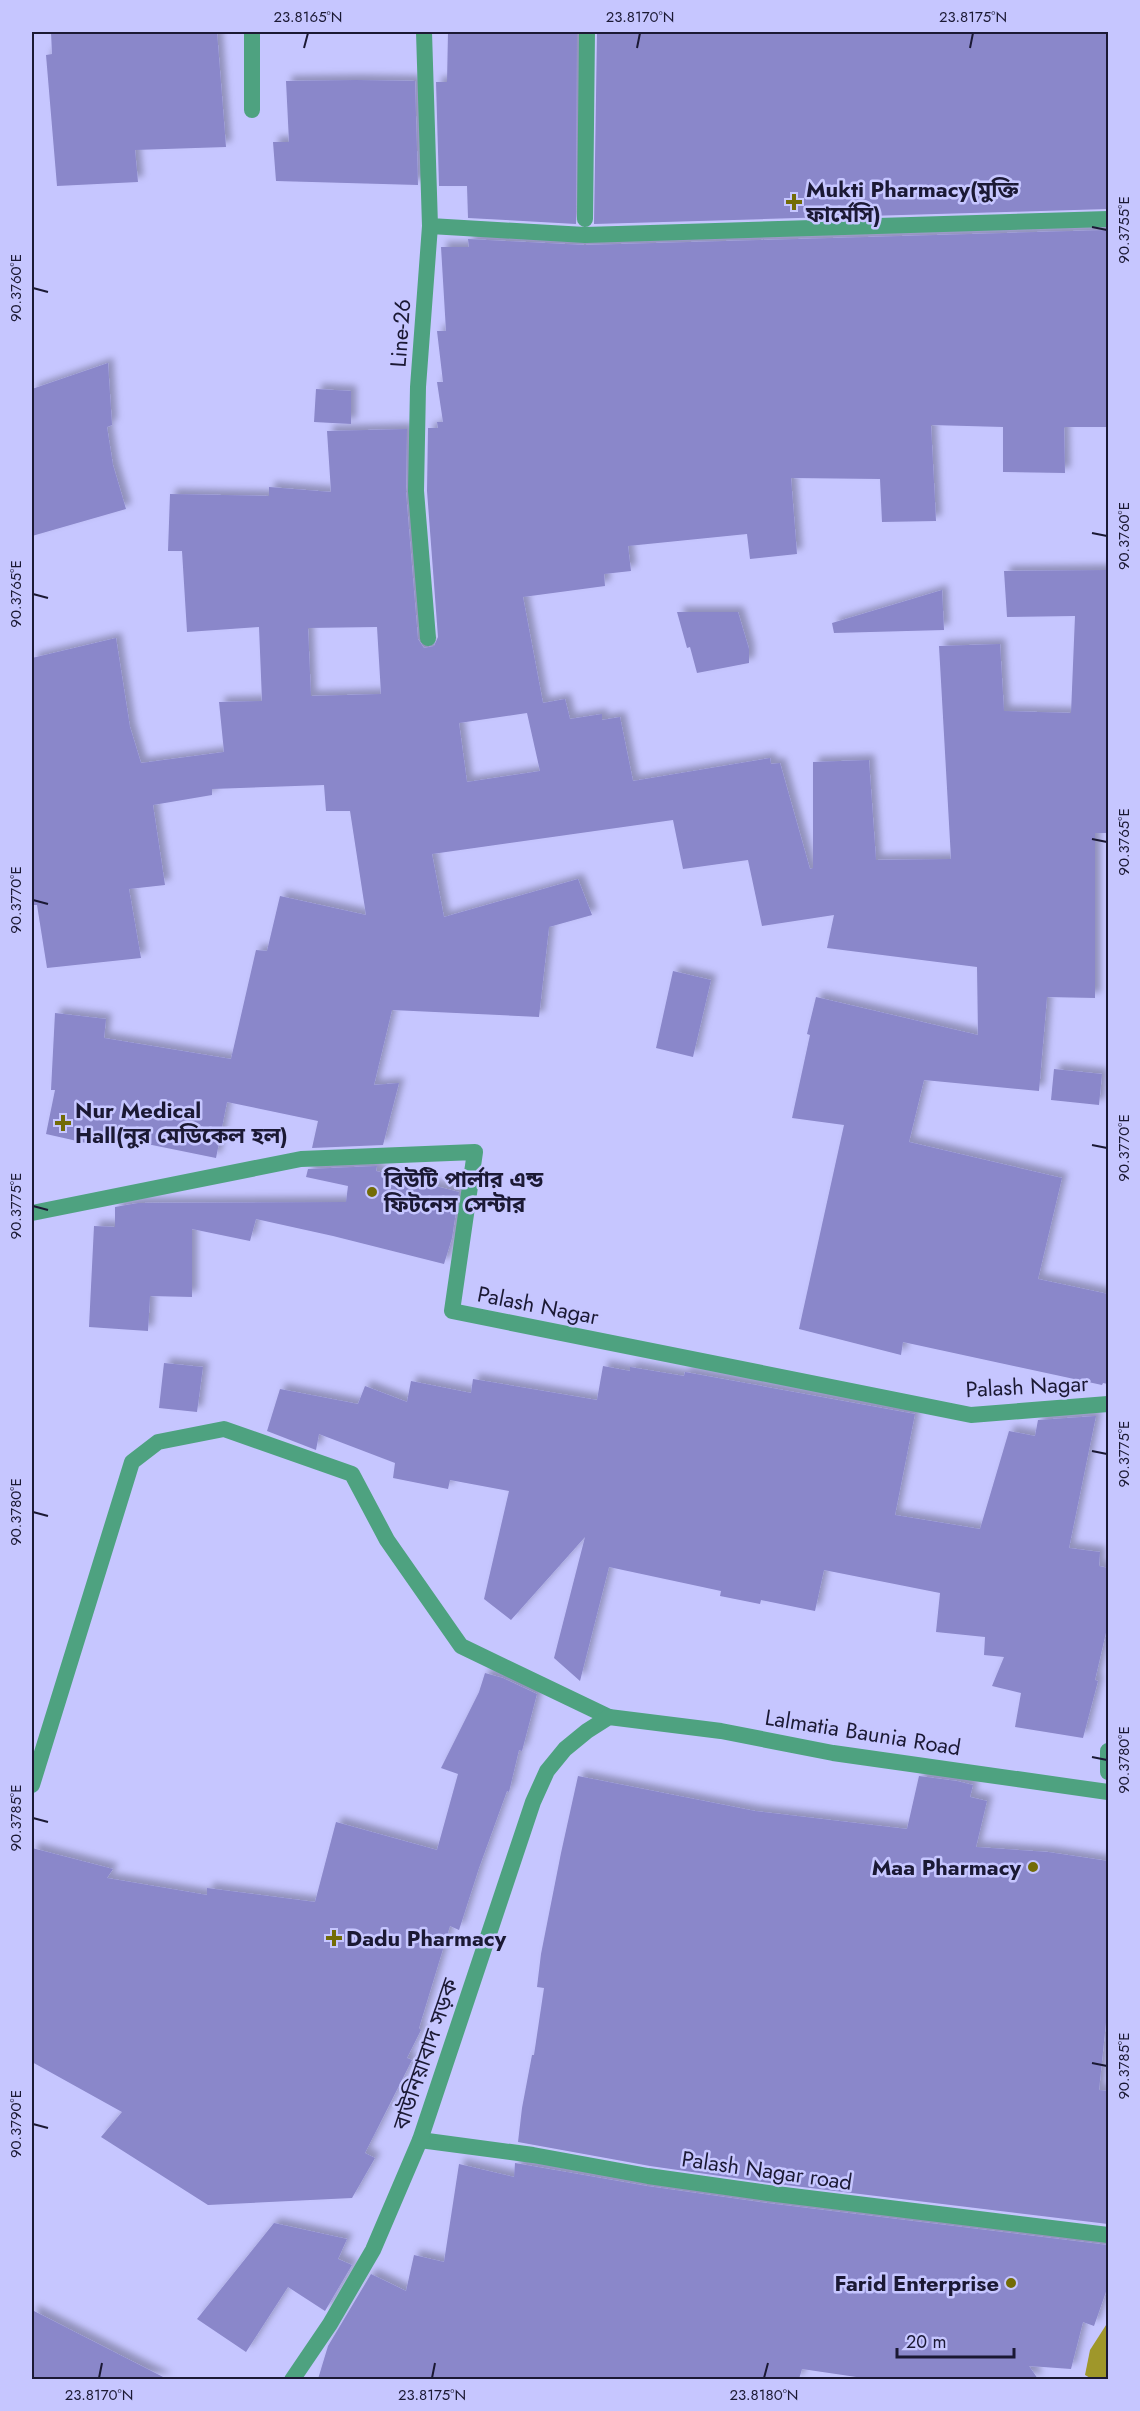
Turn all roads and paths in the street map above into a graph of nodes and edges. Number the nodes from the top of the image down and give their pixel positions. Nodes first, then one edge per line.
1 (252, 32) edge
2 (424, 32) edge
3 (587, 32) edge
4 (252, 110) dead end
5 (585, 219) dead end
6 (1108, 219) edge
7 (430, 226) junction
8 (428, 638) dead end
9 (32, 1213) edge
10 (1108, 1404) edge
11 (609, 1718) junction
12 (1108, 1751) edge
13 (1108, 1772) edge
14 (32, 1785) edge
15 (1108, 1792) edge
16 (420, 2140) junction
17 (1108, 2235) edge
18 (292, 2379) edge

1 - 4 street
2 - 7 street, Line-26
3 - 5 street
6 - 7 street
7 - 8 street, Line-26
9 - 10 street, Palash Nagar
11 - 14 street, Lalmatia Baunia Road
11 - 15 street, Lalmatia Baunia Road
11 - 16 street, বাউনিয়াবাদ সড়ক
12 - 13 street
16 - 17 street, Palash Nagar road
16 - 18 street, বাউনিয়াবাদ সড়ক

